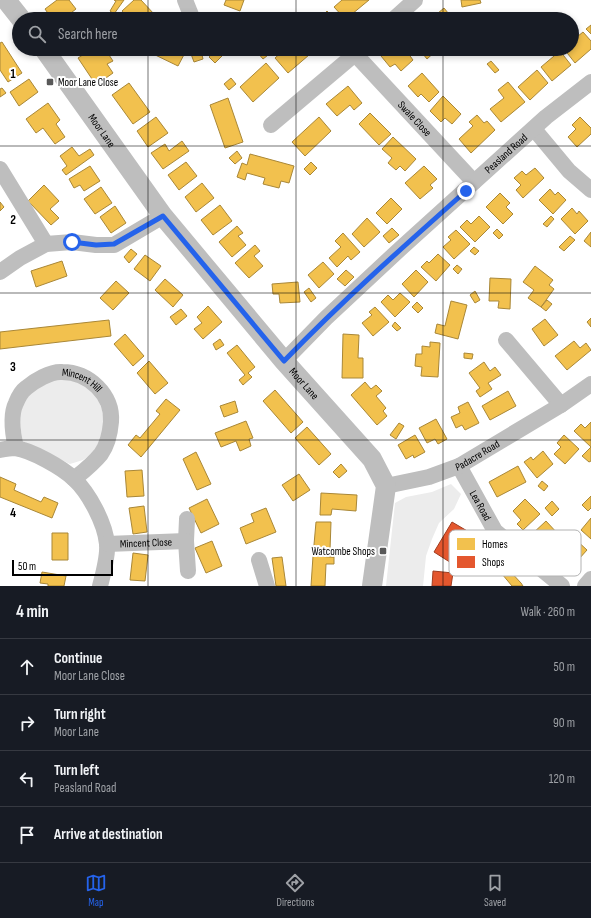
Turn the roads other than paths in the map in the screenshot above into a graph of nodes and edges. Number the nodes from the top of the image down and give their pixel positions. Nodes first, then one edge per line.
1 (6, 0) edge
2 (185, 0) edge
3 (415, 0) edge
4 (15, 12) edge
5 (190, 12) edge
6 (402, 12) edge
7 (49, 56) edge
8 (353, 56) edge
9 (362, 56) edge
10 (591, 82) edge
11 (271, 125) dead end
12 (534, 129) junction
13 (0, 169) edge
14 (474, 182) junction
15 (591, 190) edge
16 (163, 216) junction
17 (46, 244) junction
18 (0, 272) edge
19 (506, 340) dead end
20 (284, 361) junction
21 (591, 384) edge
22 (562, 405) junction
23 (16, 448) junction
24 (0, 450) edge
25 (459, 466) junction
26 (74, 479) junction
27 (386, 486) junction
28 (188, 519) dead end
29 (494, 530) edge
30 (186, 541) junction
31 (107, 544) junction
32 (259, 560) dead end
33 (188, 572) dead end
34 (550, 576) edge
35 (591, 579) edge
36 (100, 586) edge
37 (267, 586) edge
38 (372, 586) edge
39 (562, 586) edge
40 (585, 586) edge

1 - 4 street
2 - 5 street
3 - 6 street
7 - 16 street, Moor Lane
8 - 11 street, Swale Close
9 - 14 street, Swale Close
10 - 12 street, Peasland Road
12 - 14 street, Peasland Road
12 - 15 street
13 - 17 street
14 - 20 street, Peasland Road
16 - 17 street
16 - 20 street, Moor Lane
17 - 18 street
19 - 22 street
20 - 27 street, Moor Lane
21 - 22 street, Padacre Road
22 - 25 street, Padacre Road
23 - 24 street
23 - 26 street
23 - 26 street, Mincent Hill
25 - 27 street, Padacre Road
25 - 29 street, Lea Road
26 - 31 street
27 - 38 street
28 - 30 street, Mincent Close
30 - 31 street, Mincent Close
30 - 33 street, Mincent Close
31 - 36 street
32 - 37 street
34 - 39 street, Lea Road
35 - 40 street

